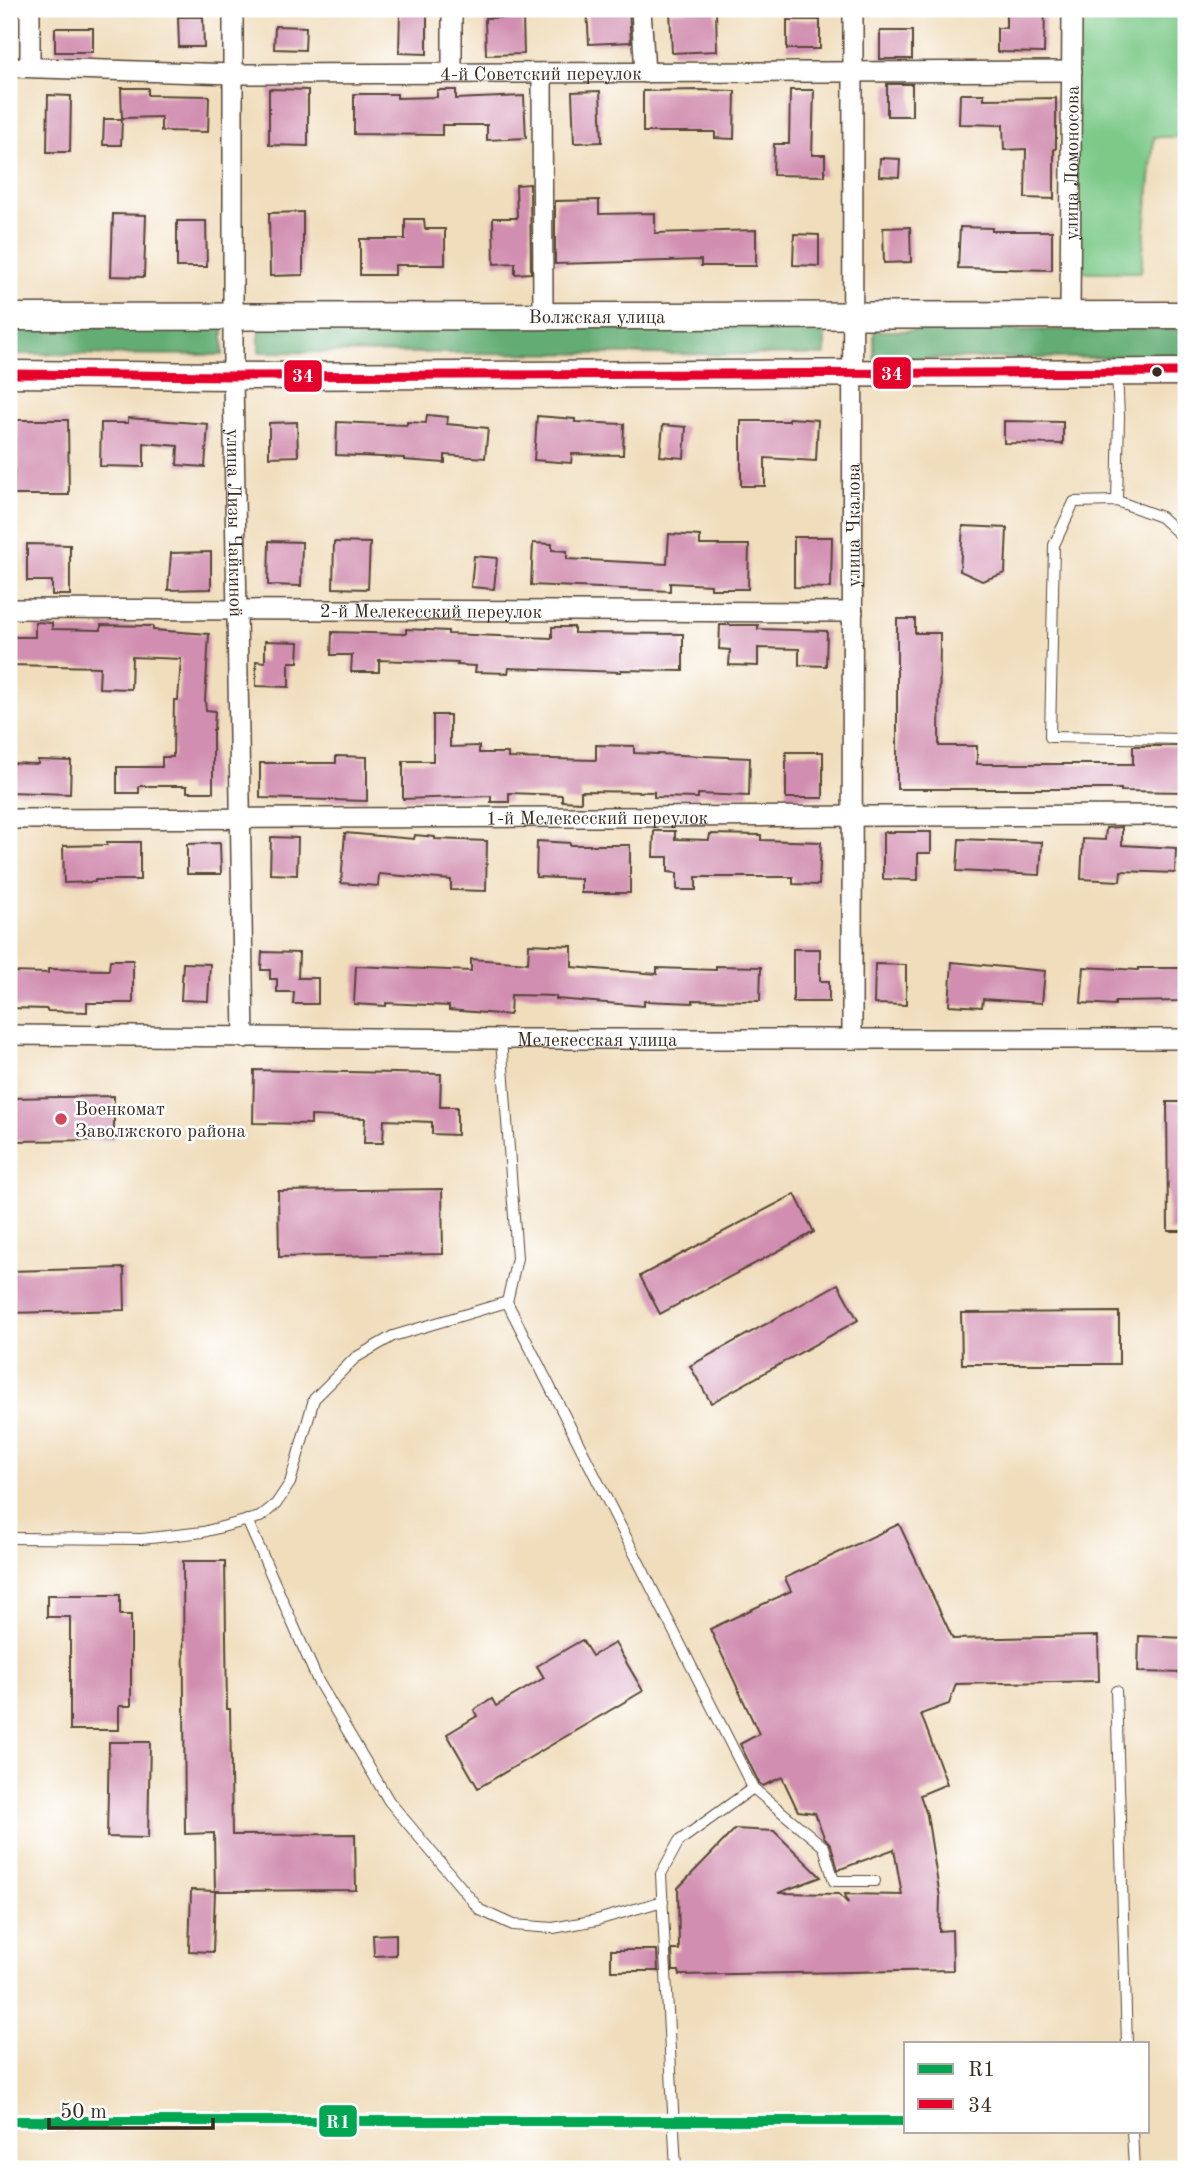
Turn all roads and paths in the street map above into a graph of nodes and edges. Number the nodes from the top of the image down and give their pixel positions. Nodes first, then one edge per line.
1 (30, 9) edge
2 (233, 9) edge
3 (452, 9) edge
4 (641, 9) edge
5 (853, 9) edge
6 (1072, 9) edge
7 (9, 67) edge
8 (30, 67) junction
9 (1072, 71) junction
10 (853, 72) junction
11 (452, 73) junction
12 (542, 73) junction
13 (645, 73) junction
14 (233, 74) junction
15 (1070, 315) junction
16 (1186, 315) edge
17 (233, 316) junction
18 (543, 316) junction
19 (853, 316) junction
20 (9, 317) edge
21 (1117, 372) junction
22 (1186, 372) edge
23 (853, 373) junction
24 (9, 374) edge
25 (233, 376) junction
26 (1117, 501) junction
27 (1186, 540) edge
28 (9, 609) edge
29 (237, 609) junction
30 (853, 612) junction
31 (1186, 738) edge
32 (1186, 815) edge
33 (852, 817) junction
34 (9, 819) edge
35 (240, 819) junction
36 (9, 1035) edge
37 (244, 1038) junction
38 (501, 1039) junction
39 (852, 1039) junction
40 (1186, 1039) edge
41 (506, 1302) junction
42 (247, 1520) junction
43 (9, 1538) edge
44 (1116, 1691) dead end
45 (753, 1788) junction
46 (875, 1881) dead end
47 (663, 1901) junction
48 (1127, 2042) edge
49 (1132, 2132) edge
50 (676, 2169) edge
51 (1134, 2169) edge

1 - 8 street
2 - 14 street, улица Лизы Чайкиной
3 - 11 street
4 - 13 street
5 - 10 street, улица Чкалова
6 - 9 street, улица Ломоносова
7 - 8 street, 4-й Советский переулок
8 - 14 street, 4-й Советский переулок
9 - 10 street, 4-й Советский переулок
9 - 15 street, улица Ломоносова
10 - 13 street, 4-й Советский переулок
10 - 19 street, улица Чкалова
11 - 12 street, 4-й Советский переулок
11 - 14 street, 4-й Советский переулок
12 - 13 street, 4-й Советский переулок
12 - 18 street
14 - 17 street, улица Лизы Чайкиной
15 - 16 main road, Волжская улица
15 - 19 main road, Волжская улица
17 - 18 main road, Волжская улица
17 - 20 main road, Волжская улица
17 - 25 street, улица Лизы Чайкиной
18 - 19 main road, Волжская улица
19 - 23 street, улица Чкалова
21 - 22 main road
21 - 23 main road
21 - 26 lane
23 - 25 main road
23 - 30 street, улица Чкалова
24 - 25 main road
25 - 29 street, улица Лизы Чайкиной
26 - 27 lane
26 - 31 lane
28 - 29 street, 2-й Мелекесский переулок
29 - 30 street, 2-й Мелекесский переулок
29 - 35 street, улица Лизы Чайкиной
30 - 33 street, улица Чкалова
32 - 33 street, 1-й Мелекесский переулок
33 - 35 street, 1-й Мелекесский переулок
33 - 39 street, улица Чкалова
34 - 35 street, 1-й Мелекесский переулок
35 - 37 street, улица Лизы Чайкиной
36 - 37 street, Мелекесская улица
37 - 38 street, Мелекесская улица
38 - 39 street, Мелекесская улица
38 - 41 lane
39 - 40 street, Мелекесская улица
41 - 42 lane
41 - 45 lane
42 - 43 lane
42 - 47 lane
44 - 48 lane
45 - 46 lane
45 - 47 lane
47 - 50 lane
49 - 51 lane

